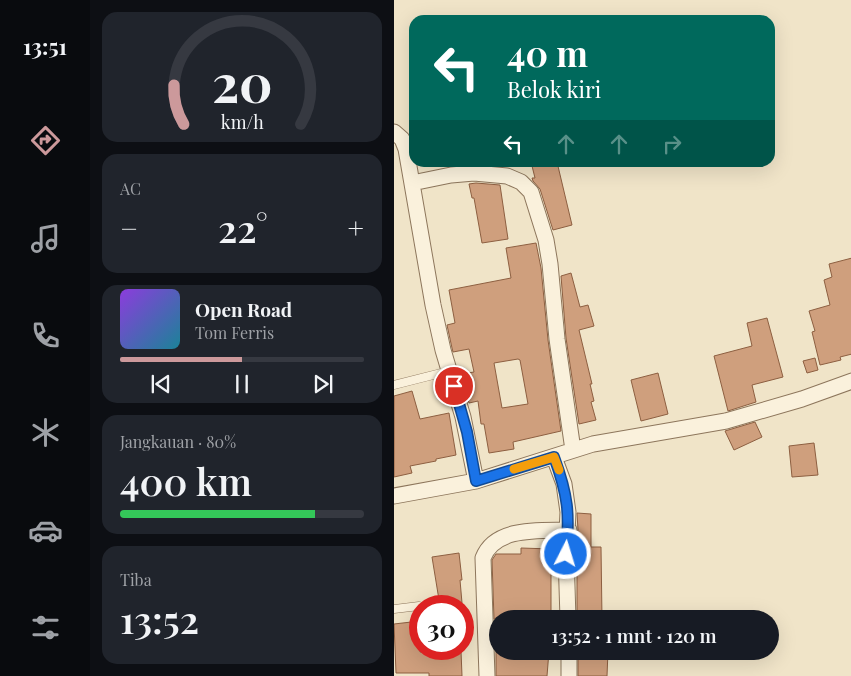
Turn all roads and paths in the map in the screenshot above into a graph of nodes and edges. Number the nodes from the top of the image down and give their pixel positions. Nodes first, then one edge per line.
1 (394, 132) edge
2 (409, 167) edge
3 (409, 167) edge
4 (412, 183) junction
5 (449, 371) junction
6 (851, 381) edge
7 (394, 384) edge
8 (573, 450) junction
9 (554, 457) junction
10 (476, 481) junction
11 (394, 496) edge
12 (568, 530) junction
13 (409, 607) edge
14 (394, 609) edge
15 (568, 610) edge
16 (569, 660) edge
17 (486, 676) edge
18 (569, 676) edge

1 - 3 street
2 - 4 street
4 - 5 street
4 - 8 street
5 - 7 lane
5 - 10 street
6 - 8 street
8 - 9 street
9 - 10 street
9 - 12 street
10 - 11 street
12 - 15 street
12 - 17 street
13 - 14 lane
16 - 18 street

